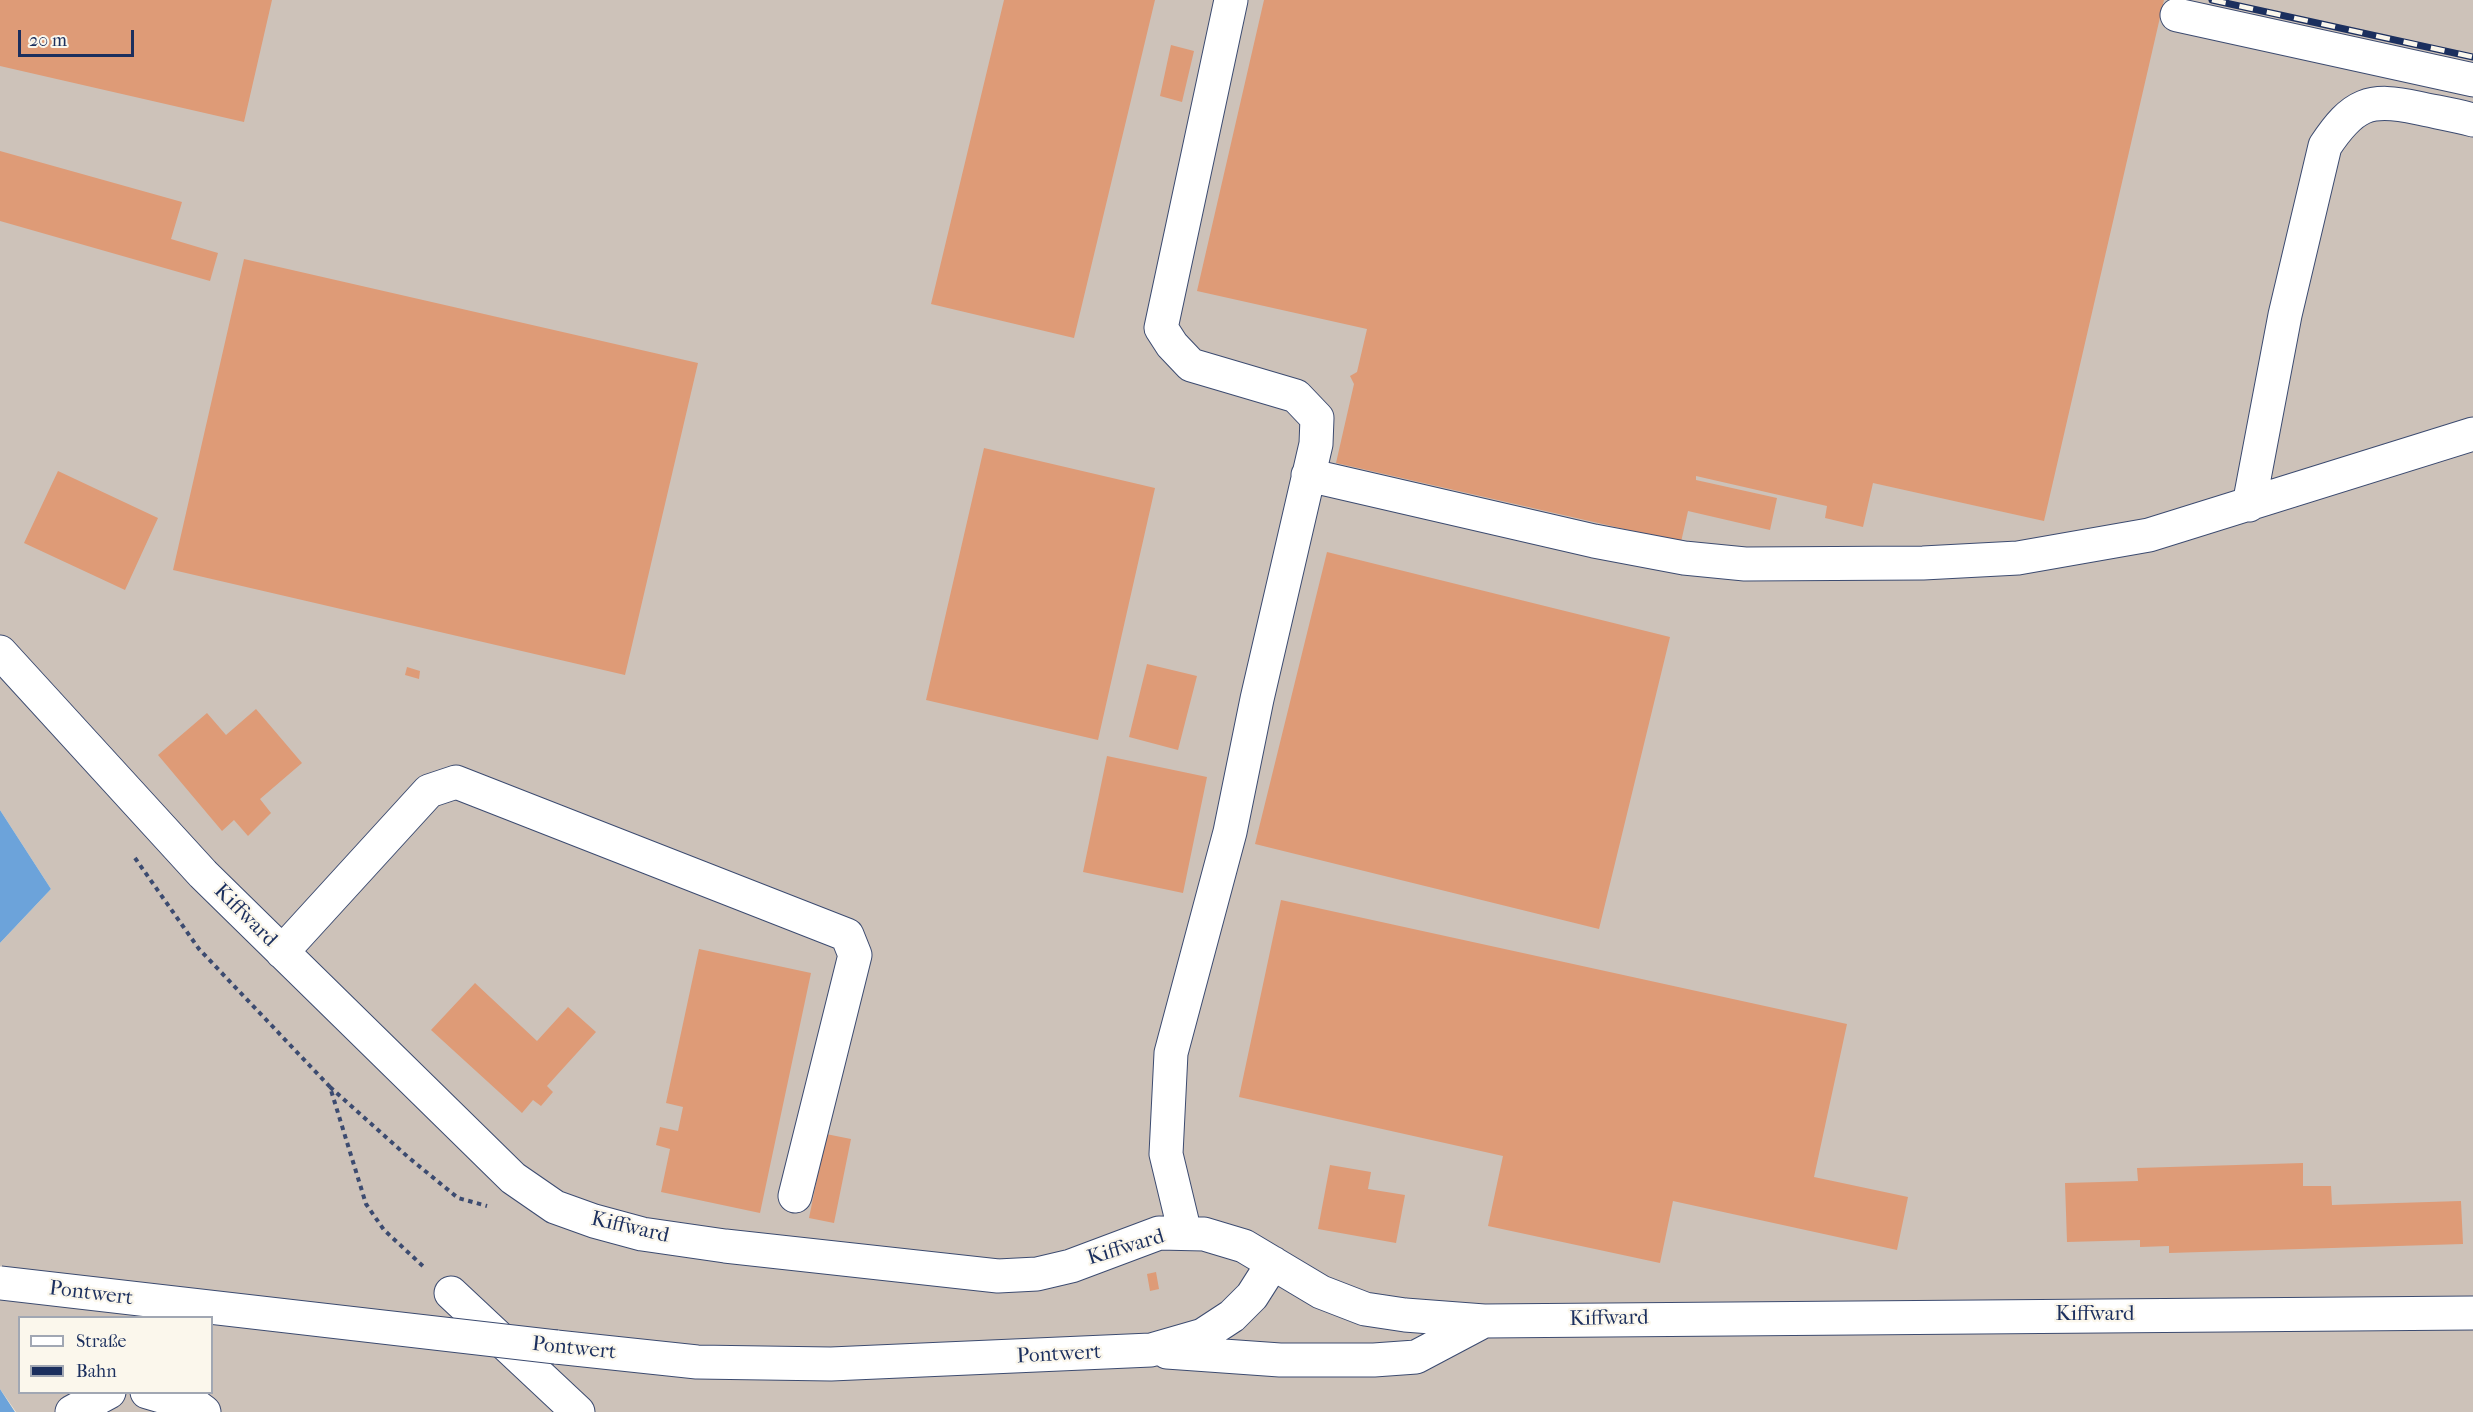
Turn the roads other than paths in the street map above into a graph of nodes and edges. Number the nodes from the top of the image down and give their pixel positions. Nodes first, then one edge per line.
1 (1231, 0) edge
2 (2176, 15) dead end
3 (2473, 80) edge
4 (2473, 120) edge
5 (2472, 431) edge
6 (1308, 475) junction
7 (2249, 505) junction
8 (0, 652) edge
9 (282, 952) junction
10 (795, 1196) dead end
11 (1185, 1233) junction
12 (1273, 1263) junction
13 (0, 1283) edge
14 (451, 1293) road end
15 (2473, 1313) edge
16 (1484, 1321) junction
17 (1151, 1350) junction
18 (105, 1394) edge
19 (154, 1394) edge
20 (72, 1412) edge
21 (204, 1412) edge
22 (578, 1412) edge

1 - 6 street
2 - 3 street
4 - 7 street
5 - 7 street
6 - 7 street
6 - 11 street
8 - 9 street, Kiffward
9 - 10 street
9 - 11 street, Kiffward
11 - 12 street, Kiffward
12 - 16 street, Kiffward
12 - 17 street, Pontwert
13 - 17 street, Pontwert, bridge
14 - 22 street
15 - 16 street, Kiffward
16 - 17 street, Pontwert
18 - 20 street
19 - 21 street

